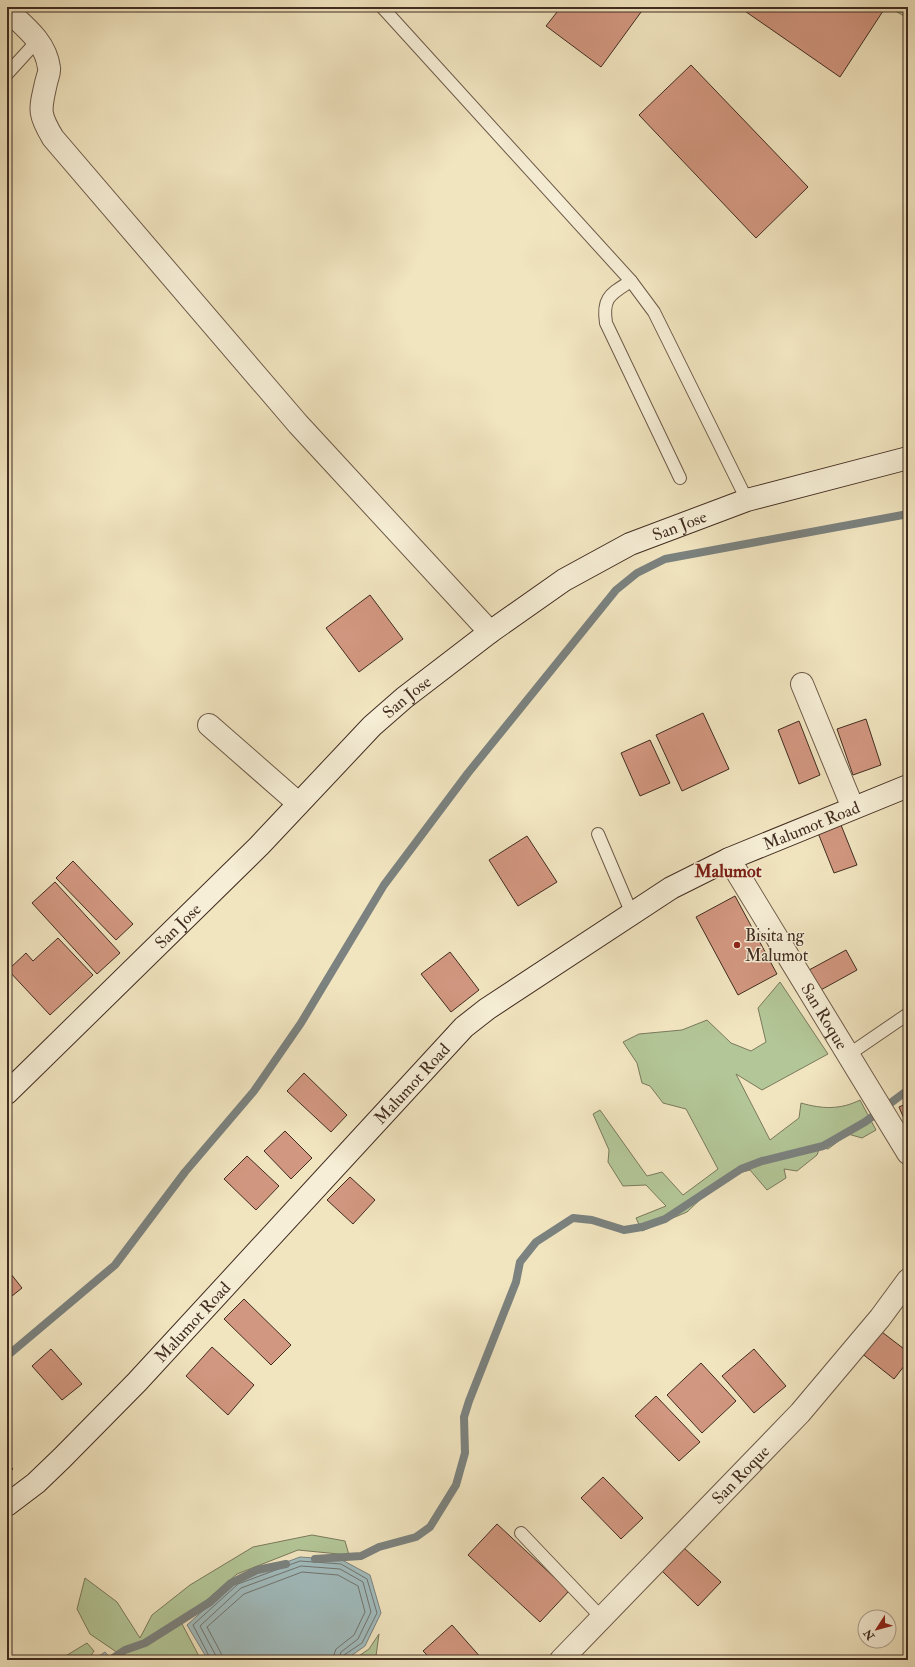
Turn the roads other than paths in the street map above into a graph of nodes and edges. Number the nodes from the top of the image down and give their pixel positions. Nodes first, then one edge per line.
1 (382, 7) edge
2 (7, 10) edge
3 (38, 40) junction
4 (7, 74) edge
5 (631, 281) junction
6 (908, 458) edge
7 (680, 478) dead end
8 (747, 500) junction
9 (490, 632) junction
10 (802, 684) dead end
11 (209, 725) dead end
12 (908, 786) edge
13 (298, 803) junction
14 (853, 808) junction
15 (598, 834) dead end
16 (729, 859) junction
17 (632, 914) junction
18 (908, 1014) edge
19 (848, 1055) junction
20 (7, 1093) edge
21 (908, 1153) edge
22 (908, 1280) edge
23 (7, 1505) edge
24 (521, 1533) dead end
25 (600, 1617) junction
26 (561, 1660) edge

1 - 5 lane
2 - 3 street
3 - 4 lane
3 - 9 street
5 - 7 lane
5 - 8 lane
6 - 8 street, San Jose
8 - 9 street, San Jose
9 - 13 street, San Jose
10 - 14 street
11 - 13 street
12 - 14 street, Malumot Road
13 - 20 street, San Jose
14 - 16 street, Malumot Road
15 - 17 lane
16 - 17 street, Malumot Road
16 - 19 street, San Roque
17 - 23 street, Malumot Road
18 - 19 lane
19 - 21 street, San Roque
22 - 25 street, San Roque
24 - 25 lane
25 - 26 street, San Roque

